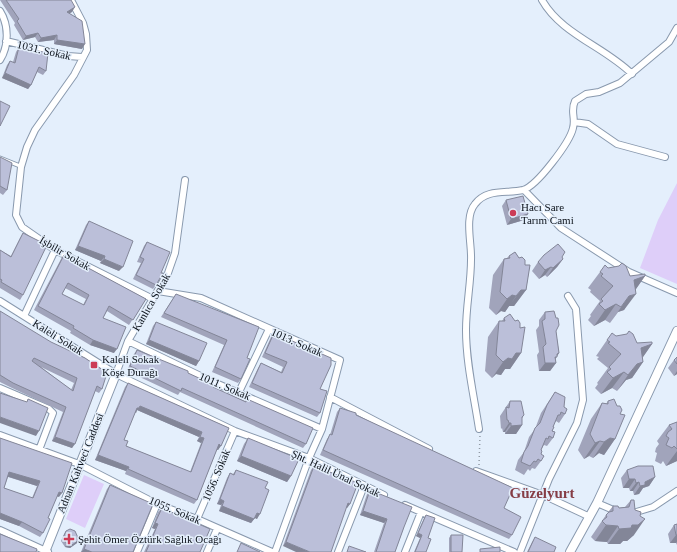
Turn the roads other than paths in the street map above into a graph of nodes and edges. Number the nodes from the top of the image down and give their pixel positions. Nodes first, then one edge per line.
1 (71, 0) edge
2 (542, 0) edge
3 (0, 11) edge
4 (677, 28) edge
5 (6, 41) junction
6 (82, 57) junction
7 (0, 60) edge
8 (632, 74) junction
9 (574, 122) junction
10 (665, 157) dead end
11 (0, 158) edge
12 (21, 166) junction
13 (185, 180) dead end
14 (524, 190) junction
15 (55, 250) junction
16 (158, 291) junction
17 (677, 294) edge
18 (568, 296) dead end
19 (153, 299) junction
20 (0, 301) edge
21 (24, 316) junction
22 (269, 329) junction
23 (677, 330) edge
24 (128, 341) junction
25 (116, 374) junction
26 (0, 388) edge
27 (239, 392) junction
28 (330, 397) junction
29 (322, 429) junction
30 (479, 429) road end
31 (235, 431) junction
32 (0, 435) edge
33 (39, 450) junction
34 (437, 453) edge
35 (309, 458) junction
36 (79, 464) junction
37 (469, 469) edge
38 (364, 486) junction
39 (677, 491) edge
40 (543, 495) junction
41 (388, 497) edge
42 (401, 503) edge
43 (597, 503) junction
44 (157, 504) junction
45 (421, 512) junction
46 (590, 517) junction
47 (197, 519) junction
48 (217, 529) junction
49 (0, 530) edge
50 (572, 551) edge
51 (46, 552) edge
52 (137, 552) edge
53 (207, 552) edge
54 (272, 552) edge
55 (275, 552) edge
56 (338, 552) edge
57 (405, 552) edge
58 (514, 552) edge
59 (520, 552) edge

1 - 6 street, İşbilir Sokak
2 - 8 street
3 - 5 street
4 - 8 street
5 - 6 street, 1031. Sokak
5 - 7 street
6 - 12 street, İşbilir Sokak
8 - 9 street
9 - 10 street
9 - 14 street
11 - 12 lane
12 - 15 street, İşbilir Sokak
13 - 16 street, Kanlıca Sokak
14 - 17 street
14 - 30 street
15 - 19 street, İşbilir Sokak
15 - 21 street
16 - 19 street, Kanlıca Sokak
16 - 22 street, 1013. Sokak
18 - 40 street
19 - 24 street, Kanlıca Sokak
20 - 21 street, Kaleli Sokak
21 - 25 street, Kaleli Sokak
22 - 27 street
22 - 28 street, 1013. Sokak
23 - 43 street
24 - 25 street, Kanlıca Sokak
24 - 27 street, 1011. Sokak
25 - 31 street, Şht. Halil Ünal Sokak
25 - 36 street, Adnan Kahveci Caddesi
26 - 33 street
27 - 29 street, 1011. Sokak
28 - 29 street, 1013. Sokak
28 - 34 street
29 - 35 street, 1013. Sokak
31 - 35 street, Şht. Halil Ünal Sokak
31 - 47 street, 1056. Sokak
32 - 33 street, 1055. Sokak
33 - 36 street, 1055. Sokak
35 - 38 street, Şht. Halil Ünal Sokak
35 - 55 street, 1013. Sokak
36 - 44 street, 1055. Sokak
36 - 51 street, Adnan Kahveci Caddesi
37 - 40 street
38 - 41 street, Şht. Halil Ünal Sokak
38 - 56 street
39 - 43 street
40 - 46 street
40 - 59 street
42 - 45 street
43 - 46 street
44 - 47 street, 1055. Sokak
44 - 52 street
45 - 57 street
45 - 58 street
46 - 50 street
47 - 48 street, 1055. Sokak
48 - 53 street
48 - 54 street, 1055. Sokak
49 - 51 street

